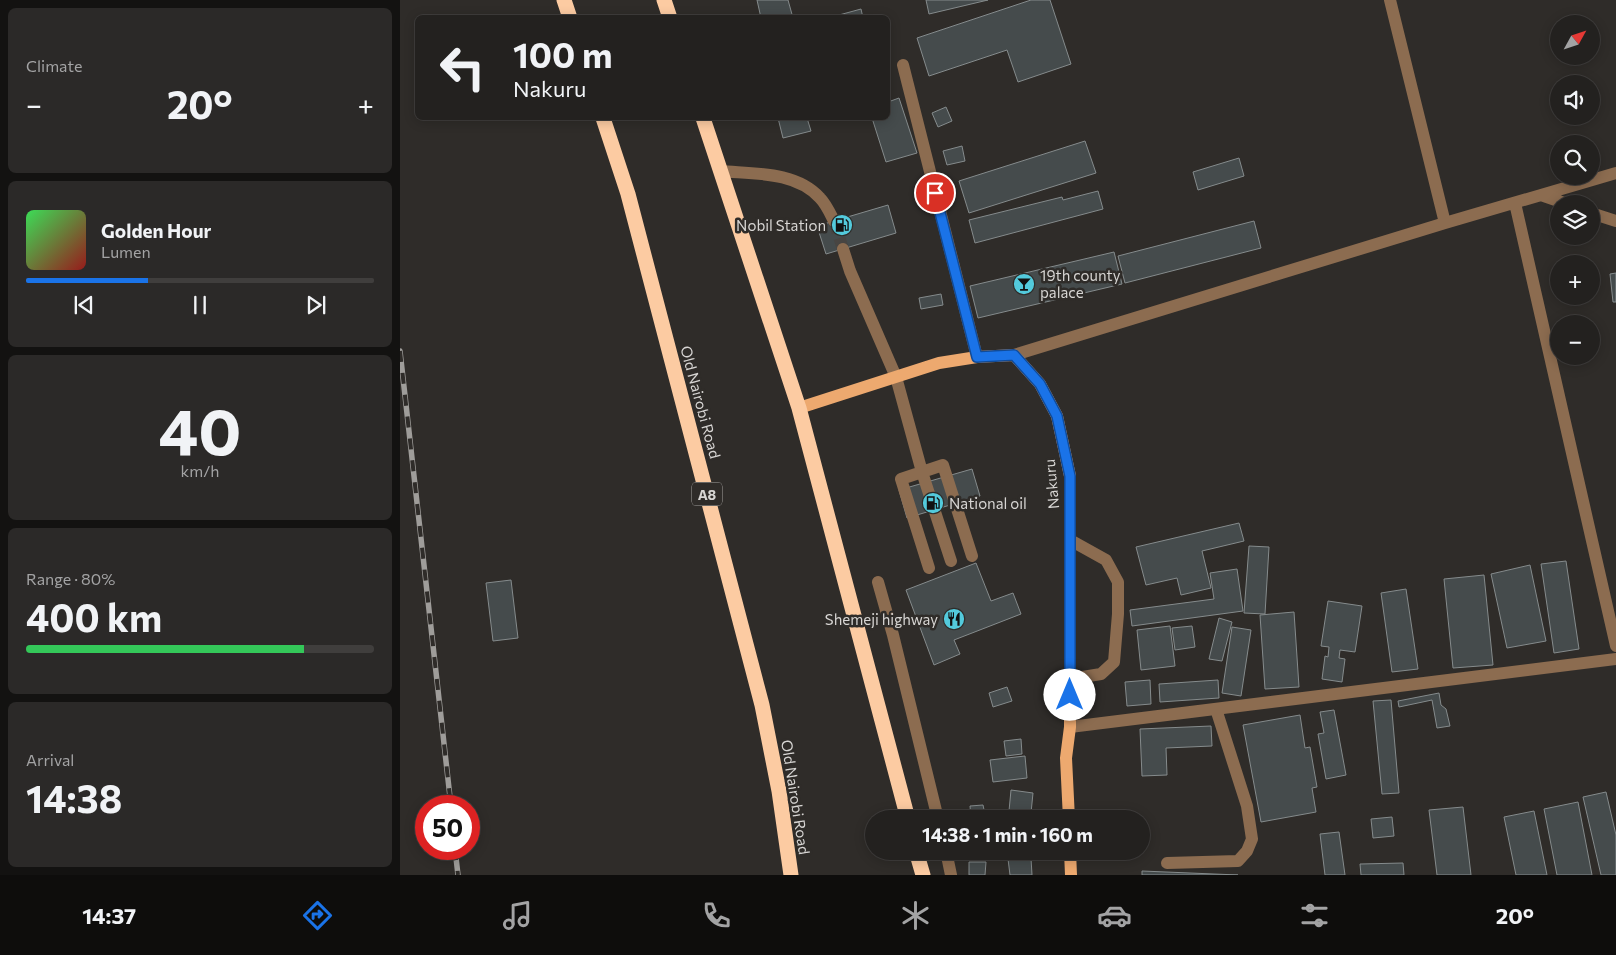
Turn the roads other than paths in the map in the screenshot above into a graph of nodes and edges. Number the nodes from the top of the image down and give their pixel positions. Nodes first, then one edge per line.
1 (564, 0) edge
2 (664, 0) edge
3 (1390, 0) edge
4 (569, 15) edge
5 (669, 15) edge
6 (902, 65) dead end
7 (604, 120) edge
8 (704, 120) edge
9 (720, 171) junction
10 (1616, 173) edge
11 (1541, 195) junction
12 (1550, 198) edge
13 (1514, 203) junction
14 (1600, 216) edge
15 (834, 221) tunnel mouth
16 (1616, 221) edge
17 (1445, 223) junction
18 (843, 248) tunnel mouth
19 (1014, 355) junction
20 (977, 357) junction
21 (896, 377) junction
22 (799, 408) junction
23 (922, 472) junction
24 (1070, 540) junction
25 (972, 556) dead end
26 (951, 561) dead end
27 (929, 568) dead end
28 (878, 582) dead end
29 (1616, 646) edge
30 (1616, 659) edge
31 (1070, 679) junction
32 (1216, 709) junction
33 (1070, 727) junction
34 (906, 810) edge
35 (936, 810) edge
36 (1069, 810) edge
37 (919, 860) edge
38 (948, 860) edge
39 (1070, 860) edge
40 (1167, 863) dead end
41 (791, 875) edge
42 (923, 875) edge
43 (951, 875) edge
44 (1071, 875) edge

1 - 4 highway
2 - 5 highway
3 - 17 street
6 - 20 street
7 - 41 highway, Old Nairobi Road / A8
8 - 9 highway
9 - 15 street
9 - 22 highway
10 - 11 street
11 - 12 street
11 - 13 street
13 - 17 street
13 - 29 street
14 - 16 street
17 - 19 street
18 - 21 street
19 - 20 main road
19 - 24 main road, Nakuru
20 - 21 main road
21 - 22 main road
21 - 23 street
22 - 34 highway
23 - 25 street
23 - 26 street
23 - 27 street
24 - 31 main road, Nakuru
24 - 31 street
28 - 35 street
30 - 32 street
31 - 33 main road, Nakuru
32 - 33 street
32 - 40 street
33 - 36 main road, Nakuru
37 - 42 highway
38 - 43 street
39 - 44 main road

